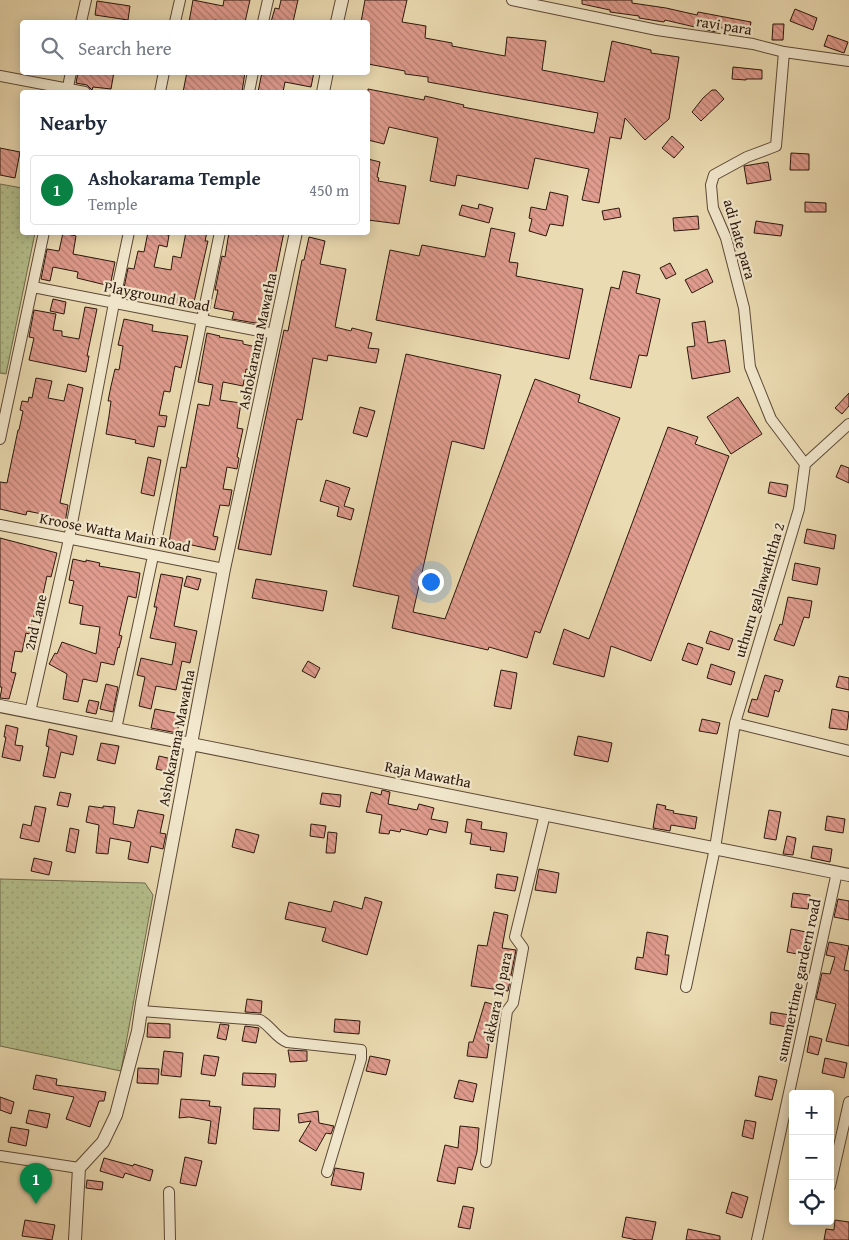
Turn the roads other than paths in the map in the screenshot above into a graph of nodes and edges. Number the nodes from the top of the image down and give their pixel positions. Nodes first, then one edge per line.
1 (86, 0) edge
2 (180, 0) edge
3 (268, 0) edge
4 (342, 0) edge
5 (512, 0) edge
6 (81, 20) edge
7 (175, 20) edge
8 (263, 20) edge
9 (337, 20) edge
10 (784, 52) junction
11 (849, 61) edge
12 (70, 75) edge
13 (163, 75) edge
14 (252, 75) edge
15 (326, 75) edge
16 (0, 76) edge
17 (63, 90) edge
18 (67, 90) edge
19 (160, 90) edge
20 (249, 90) edge
21 (323, 90) edge
22 (43, 235) edge
23 (129, 235) edge
24 (219, 235) edge
25 (295, 235) edge
26 (33, 287) junction
27 (114, 303) junction
28 (202, 320) junction
29 (275, 334) junction
30 (849, 424) edge
31 (0, 439) edge
32 (805, 464) junction
33 (0, 525) edge
34 (158, 533) dead end
35 (69, 539) junction
36 (153, 556) junction
37 (224, 569) junction
38 (0, 706) edge
39 (30, 712) junction
40 (735, 723) junction
41 (116, 729) junction
42 (191, 743) junction
43 (849, 751) edge
44 (546, 814) junction
45 (715, 848) junction
46 (843, 874) edge
47 (686, 987) dead end
48 (141, 1011) junction
49 (849, 1102) edge
50 (0, 1156) edge
51 (486, 1162) dead end
52 (79, 1168) junction
53 (327, 1172) dead end
54 (831, 1180) edge
55 (169, 1192) dead end
56 (75, 1240) edge
57 (170, 1240) edge
58 (757, 1240) edge

1 - 6 street
2 - 7 street
3 - 8 street
4 - 9 street
5 - 10 street, ravi para
10 - 11 street
10 - 32 street, adi hate para
12 - 18 street
13 - 19 street
14 - 20 street
15 - 21 street
16 - 17 street
22 - 26 street
23 - 27 street, 2nd Lane
24 - 28 street
25 - 29 street, Ashokarama Mawatha
26 - 27 street, Playground Road
26 - 31 street
27 - 28 street, Playground Road
27 - 35 street, 2nd Lane
28 - 29 street, Playground Road
28 - 34 street
29 - 37 street, Ashokarama Mawatha
30 - 32 street
32 - 40 street, uthuru gallawaththa 2
33 - 35 street, Kroose Watta Main Road
35 - 36 street, Kroose Watta Main Road
35 - 39 street, 2nd Lane
36 - 37 street, Kroose Watta Main Road
36 - 41 street
37 - 42 street, Ashokarama Mawatha
38 - 39 street, Raja Mawatha
39 - 41 street, Raja Mawatha
40 - 43 street
40 - 45 street, uthuru gallawaththa 2
41 - 42 street, Raja Mawatha
42 - 44 street, Raja Mawatha
42 - 48 street, Ashokarama Mawatha
44 - 45 street, Raja Mawatha
44 - 51 street, akkara 10 para
45 - 46 street, Raja Mawatha
45 - 47 street, uthuru gallawaththa 2
46 - 58 street, summertime gardern road
48 - 52 street, Ashokarama Mawatha
48 - 53 street
49 - 54 street
50 - 52 street
52 - 56 street
55 - 57 street

